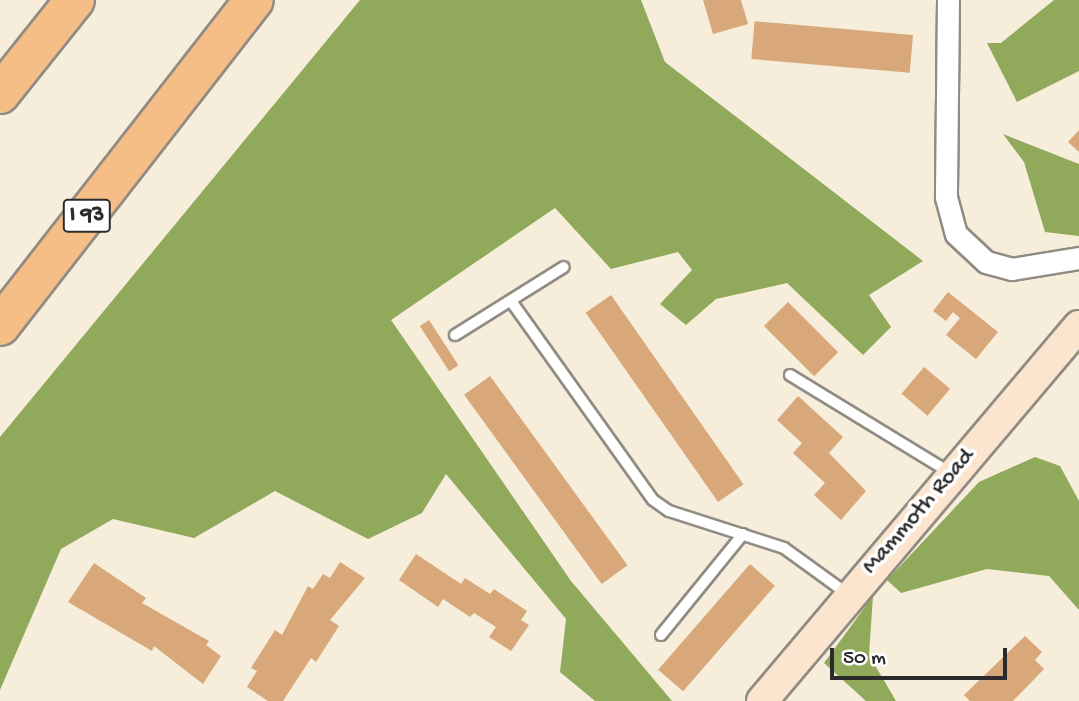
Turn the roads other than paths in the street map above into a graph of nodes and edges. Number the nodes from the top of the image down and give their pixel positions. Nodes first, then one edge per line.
1 (43, 0) edge
2 (75, 0) edge
3 (254, 0) edge
4 (272, 0) edge
5 (948, 0) edge
6 (3, 91) edge
7 (175, 106) junction
8 (1079, 258) edge
9 (564, 267) dead end
10 (511, 301) junction
11 (0, 326) edge
12 (1079, 327) edge
13 (455, 335) dead end
14 (790, 374) dead end
15 (952, 474) junction
16 (743, 534) junction
17 (849, 594) junction
18 (662, 635) dead end
19 (762, 701) edge

1 - 6 highway
2 - 6 highway
3 - 7 highway, I 93
4 - 7 highway
5 - 8 street
7 - 11 highway, I 93
9 - 10 lane
10 - 13 lane
10 - 16 lane
12 - 15 main road, Mammoth Road
14 - 15 lane
15 - 17 main road, Mammoth Road
16 - 17 lane
16 - 18 lane
17 - 19 main road, Mammoth Road

